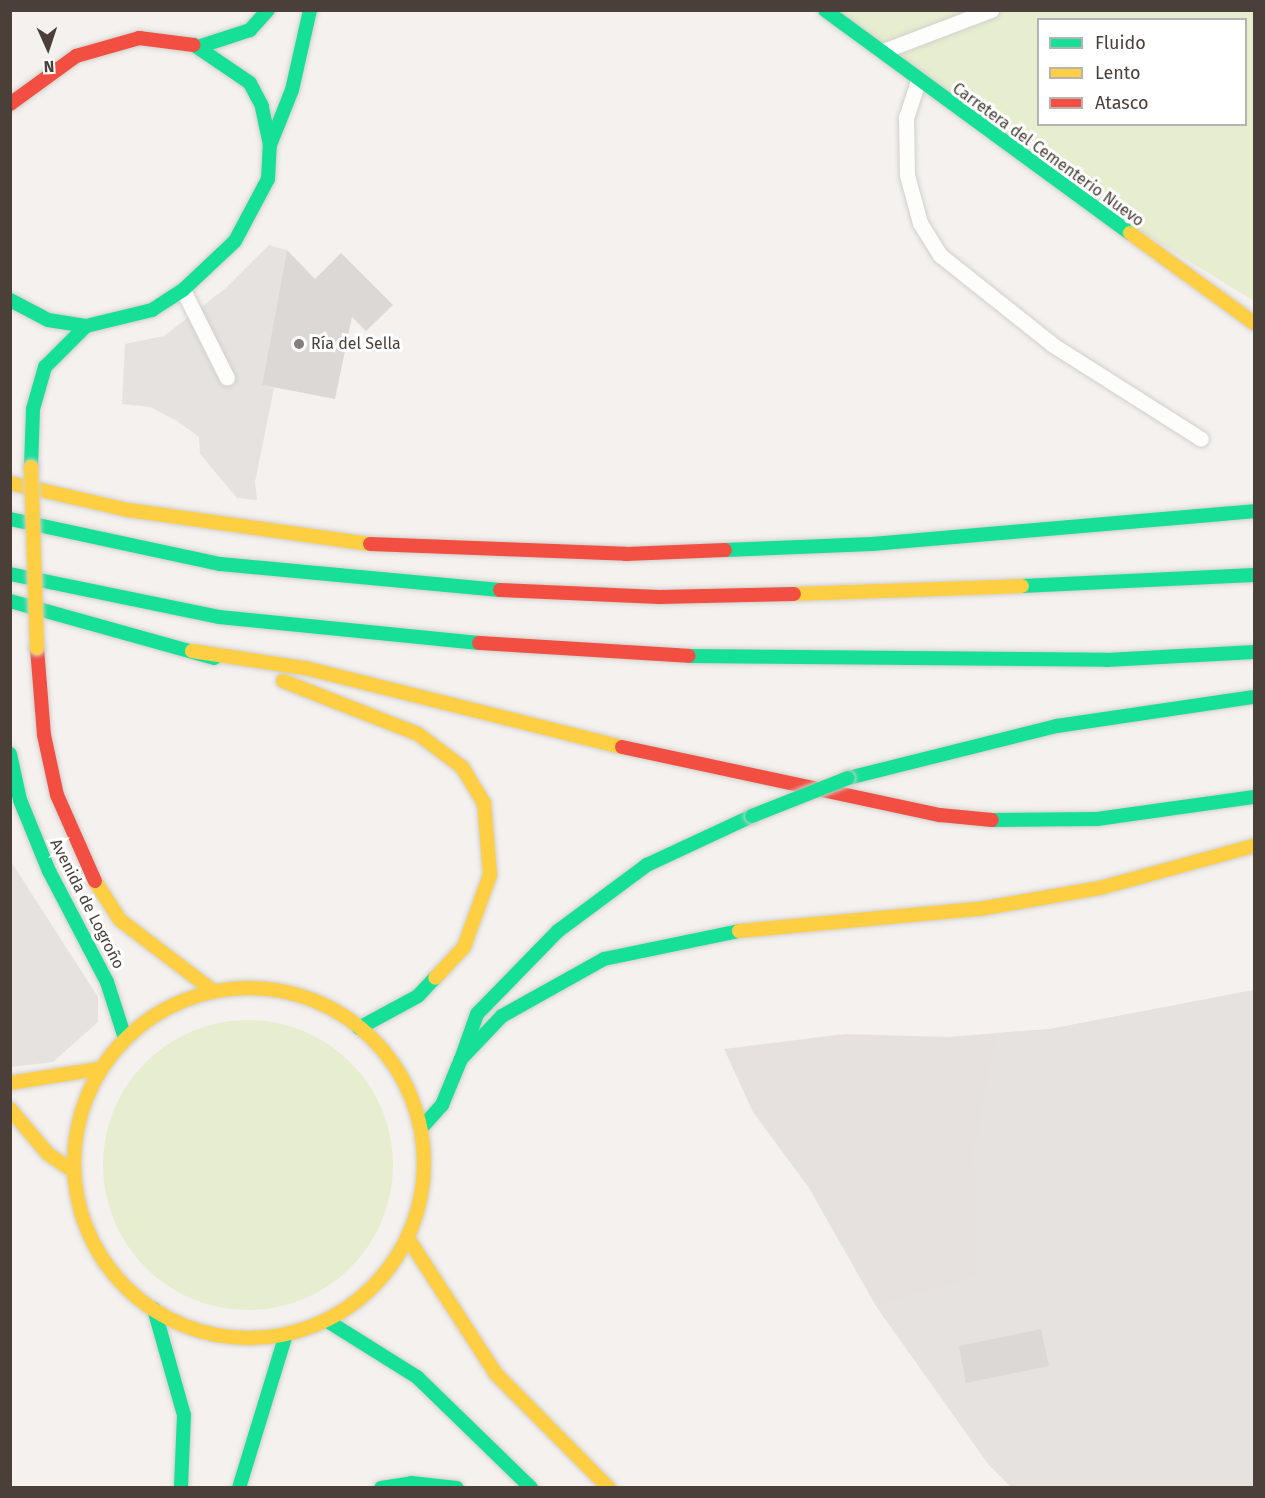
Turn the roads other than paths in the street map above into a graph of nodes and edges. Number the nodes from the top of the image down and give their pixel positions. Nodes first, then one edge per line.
1 (268, 10) edge
2 (310, 10) edge
3 (825, 10) edge
4 (991, 10) edge
5 (201, 46) junction
6 (880, 52) junction
7 (918, 81) junction
8 (10, 104) edge
9 (270, 146) junction
10 (183, 290) junction
11 (10, 300) edge
12 (1254, 323) edge
13 (86, 326) junction
14 (226, 378) dead end
15 (1201, 439) dead end
16 (10, 483) edge
17 (1254, 511) edge
18 (10, 519) edge
19 (10, 574) edge
20 (1254, 575) edge
21 (10, 601) edge
22 (192, 651) junction
23 (1254, 652) edge
24 (1254, 697) edge
25 (10, 754) edge
26 (1254, 797) edge
27 (1254, 846) edge
28 (212, 990) junction
29 (359, 1028) junction
30 (124, 1035) junction
31 (461, 1059) junction
32 (97, 1069) junction
33 (10, 1083) edge
34 (10, 1109) edge
35 (424, 1125) junction
36 (73, 1171) junction
37 (409, 1240) junction
38 (154, 1310) junction
39 (329, 1322) junction
40 (285, 1338) junction
41 (181, 1488) edge
42 (239, 1488) edge
43 (381, 1488) edge
44 (457, 1488) edge
45 (531, 1488) edge
46 (609, 1488) edge

1 - 5 main road
2 - 9 main road
3 - 6 main road, Carretera del Cementerio Nuevo
4 - 6 lane
5 - 8 main road
5 - 9 main road
6 - 7 main road, Carretera del Cementerio Nuevo
7 - 12 main road, Carretera del Cementerio Nuevo
7 - 15 lane
9 - 10 main road
10 - 13 main road
10 - 14 lane
11 - 13 main road
13 - 28 main road, Avenida de Logroño, bridge
16 - 17 main road
18 - 20 main road
19 - 23 main road
21 - 22 main road
22 - 26 main road
22 - 29 main road
24 - 31 main road, bridge
25 - 30 main road, Avenida de Logroño
27 - 31 main road
28 - 29 main road
28 - 30 main road
29 - 35 main road
30 - 32 main road
31 - 35 main road
32 - 33 main road
32 - 36 main road
34 - 36 main road
35 - 37 main road
36 - 38 main road
37 - 39 main road
37 - 46 main road
38 - 40 main road
38 - 41 main road
39 - 40 main road
39 - 45 main road
40 - 42 main road
43 - 44 main road

